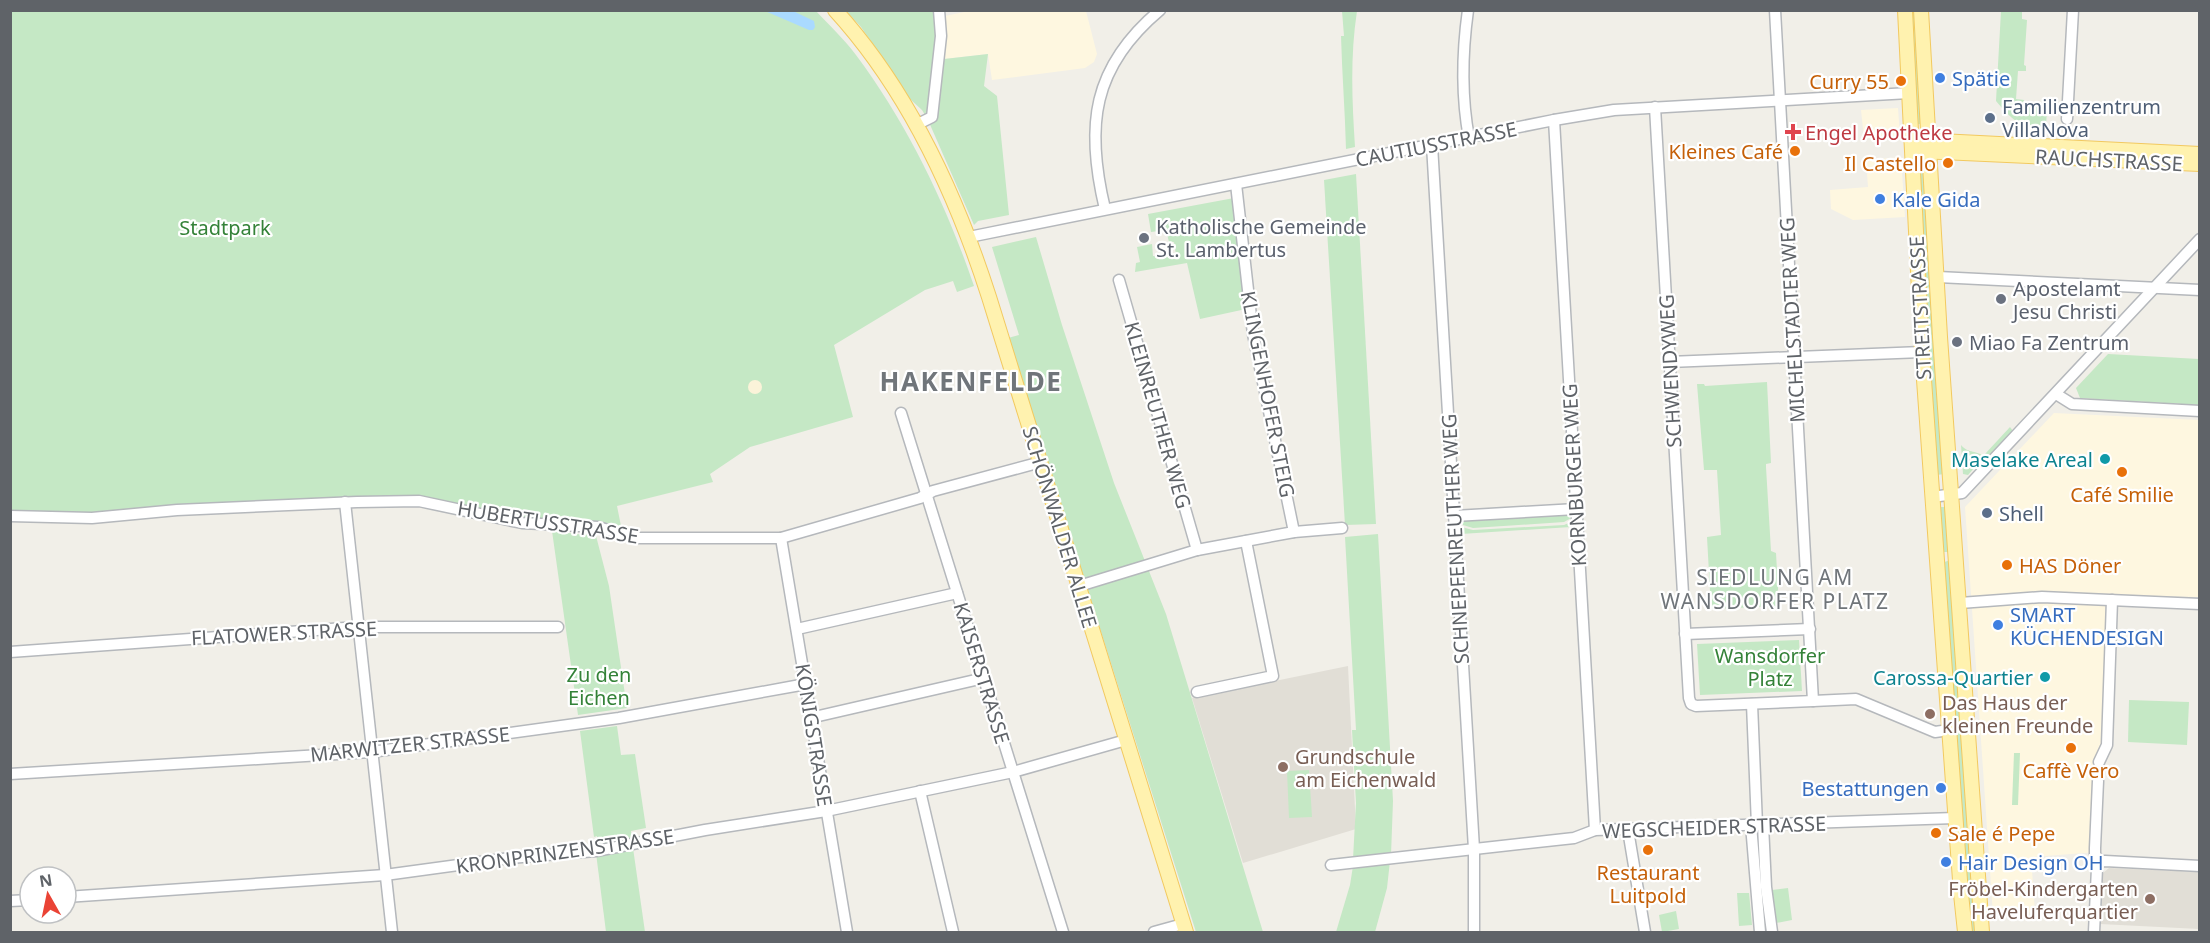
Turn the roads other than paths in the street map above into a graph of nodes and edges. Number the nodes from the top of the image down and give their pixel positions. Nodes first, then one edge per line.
1 (835, 10) edge
2 (939, 10) edge
3 (1160, 10) edge
4 (1468, 10) edge
5 (1775, 10) edge
6 (1905, 10) edge
7 (1921, 10) edge
8 (2073, 10) edge
9 (1909, 93) junction
10 (1780, 100) junction
11 (1655, 107) junction
12 (2067, 119) dead end
13 (1554, 120) junction
14 (916, 125) junction
15 (1469, 138) junction
16 (1432, 145) junction
17 (1929, 145) junction
18 (1911, 146) junction
19 (2199, 154) edge
20 (2199, 164) edge
21 (1236, 184) junction
22 (1105, 209) junction
23 (969, 237) junction
24 (2199, 239) edge
25 (1938, 277) junction
26 (1119, 280) dead end
27 (2155, 288) junction
28 (2199, 290) edge
29 (1922, 352) junction
30 (1794, 358) junction
31 (1669, 362) junction
32 (2056, 394) junction
33 (2199, 411) edge
34 (901, 413) dead end
35 (1041, 462) junction
36 (926, 495) junction
37 (1952, 495) junction
38 (1932, 497) junction
39 (345, 502) junction
40 (1576, 509) junction
41 (10, 516) edge
42 (1454, 516) junction
43 (1342, 528) dead end
44 (1294, 532) junction
45 (782, 538) junction
46 (1246, 541) junction
47 (1197, 550) junction
48 (1079, 586) junction
49 (957, 593) junction
50 (2112, 600) junction
51 (1960, 603) junction
52 (2199, 604) edge
53 (358, 627) junction
54 (558, 627) dead end
55 (1810, 628) junction
56 (797, 629) junction
57 (1685, 634) junction
58 (10, 652) edge
59 (984, 678) junction
60 (806, 684) junction
61 (1197, 692) dead end
62 (1813, 701) junction
63 (1752, 704) junction
64 (810, 718) junction
65 (1949, 730) junction
66 (1126, 740) junction
67 (371, 752) junction
68 (2099, 762) tunnel mouth
69 (1013, 771) junction
70 (10, 774) edge
71 (2098, 781) tunnel mouth
72 (920, 791) junction
73 (826, 811) junction
74 (1955, 818) junction
75 (1757, 825) junction
76 (1594, 830) junction
77 (1628, 830) junction
78 (1474, 849) junction
79 (2099, 862) junction
80 (1331, 865) dead end
81 (2199, 866) edge
82 (385, 875) junction
83 (78, 896) edge
84 (1185, 928) edge
85 (392, 933) edge
86 (847, 933) edge
87 (952, 933) edge
88 (1063, 933) edge
89 (1154, 933) edge
90 (1474, 933) edge
91 (1645, 933) edge
92 (1760, 933) edge
93 (1772, 933) edge
94 (1965, 933) edge
95 (1982, 933) edge
96 (2094, 933) edge

1 - 14 main road, SCHÖNWALDER ALLEE
2 - 14 street
3 - 22 street
4 - 15 street
5 - 10 street, MICHELSTADTER WEG
6 - 9 main road, STREITSTRASSE
7 - 17 main road, STREITSTRASSE
8 - 12 street
9 - 10 street, CAUTIUSSTRASSE
9 - 18 main road, STREITSTRASSE
10 - 11 street, CAUTIUSSTRASSE
10 - 30 street, MICHELSTADTER WEG
11 - 13 street, CAUTIUSSTRASSE
11 - 31 street, SCHWENDYWEG
13 - 15 street, CAUTIUSSTRASSE
13 - 40 street, KORNBURGER WEG
14 - 23 main road, SCHÖNWALDER ALLEE
15 - 16 street, CAUTIUSSTRASSE
16 - 21 street, CAUTIUSSTRASSE
16 - 42 street, SCHNEPFENREUTHER WEG
17 - 18 main road, RAUCHSTRASSE
17 - 19 main road, RAUCHSTRASSE
17 - 20 main road, RAUCHSTRASSE
17 - 25 main road, STREITSTRASSE
18 - 29 main road, STREITSTRASSE
21 - 22 street, CAUTIUSSTRASSE
21 - 44 street, KLINGENHOFER STEIG
22 - 23 street, CAUTIUSSTRASSE
23 - 35 main road, SCHÖNWALDER ALLEE
24 - 27 street
25 - 27 street
25 - 37 main road, STREITSTRASSE
26 - 47 street, KLEINREUTHER WEG
27 - 28 street
27 - 32 street
29 - 30 street
29 - 38 main road, STREITSTRASSE
30 - 31 street
30 - 55 street, MICHELSTADTER WEG
31 - 57 street, SCHWENDYWEG
32 - 33 street
32 - 37 street
34 - 36 street, KAISERSTRASSE
35 - 36 street, HUBERTUSSTRASSE
35 - 48 main road, SCHÖNWALDER ALLEE
36 - 45 street, HUBERTUSSTRASSE
36 - 49 street, KAISERSTRASSE
37 - 38 street
37 - 51 main road, STREITSTRASSE
38 - 65 main road, STREITSTRASSE
39 - 41 street, HUBERTUSSTRASSE
39 - 45 street, HUBERTUSSTRASSE
39 - 53 street
40 - 42 street
40 - 76 street, KORNBURGER WEG
42 - 78 street, SCHNEPFENREUTHER WEG
43 - 44 street
44 - 46 street
45 - 56 street, KÖNIGSTRASSE
46 - 47 street
46 - 61 street
47 - 48 street
48 - 66 main road, SCHÖNWALDER ALLEE
49 - 56 street
49 - 59 street, KAISERSTRASSE
50 - 51 street
50 - 52 street
50 - 68 street
51 - 95 main road, STREITSTRASSE
53 - 54 street, FLATOWER STRASSE
53 - 58 street, FLATOWER STRASSE
53 - 67 street
55 - 57 street
55 - 62 street
56 - 60 street, KÖNIGSTRASSE
57 - 63 street
59 - 64 street
59 - 69 street, KAISERSTRASSE
60 - 64 street, KÖNIGSTRASSE
60 - 67 street, MARWITZER STRASSE
62 - 63 street
62 - 65 street
63 - 75 street
64 - 73 street, KÖNIGSTRASSE
65 - 74 main road, STREITSTRASSE
66 - 69 street, KRONPRINZENSTRASSE
66 - 84 main road, SCHÖNWALDER ALLEE
67 - 70 street, MARWITZER STRASSE
67 - 82 street
69 - 72 street, KRONPRINZENSTRASSE
69 - 88 street, KAISERSTRASSE
71 - 79 street
72 - 73 street, KRONPRINZENSTRASSE
72 - 87 street
73 - 82 street, KRONPRINZENSTRASSE
73 - 86 street, KÖNIGSTRASSE
74 - 75 street, WEGSCHEIDER STRASSE
74 - 94 main road, STREITSTRASSE
75 - 77 street, WEGSCHEIDER STRASSE
75 - 92 street
75 - 93 street
76 - 77 street, WEGSCHEIDER STRASSE
76 - 78 street, WEGSCHEIDER STRASSE
77 - 91 street
78 - 80 street, WEGSCHEIDER STRASSE
78 - 90 street, SCHNEPFENREUTHER WEG
79 - 81 street
79 - 96 street
82 - 83 street, KRONPRINZENSTRASSE
82 - 85 street
84 - 89 street

